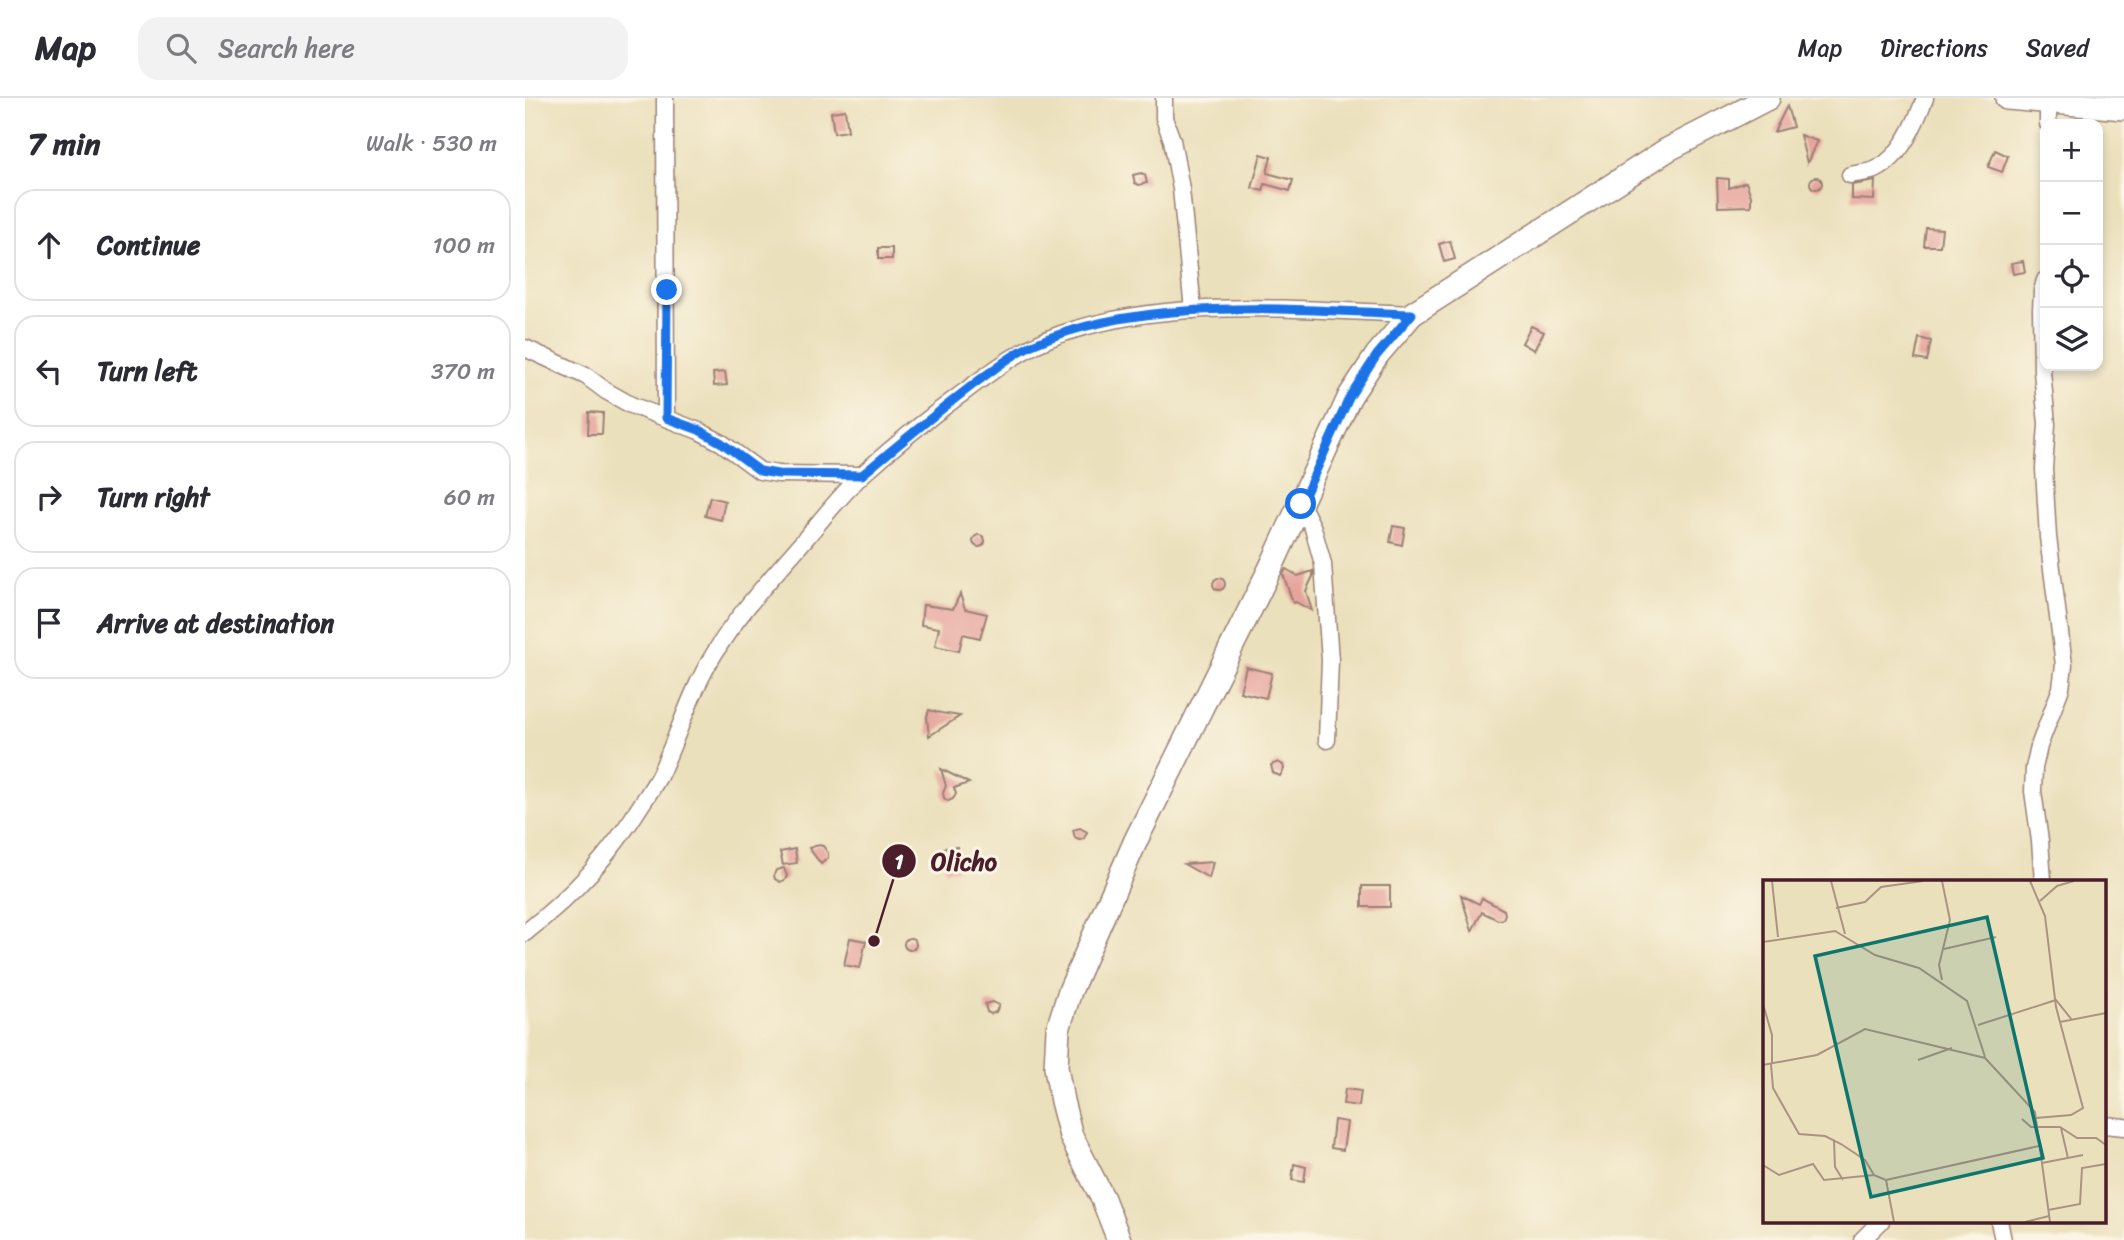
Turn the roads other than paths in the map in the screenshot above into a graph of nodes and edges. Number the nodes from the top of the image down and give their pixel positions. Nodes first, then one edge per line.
1 (665, 98) edge
2 (1164, 98) edge
3 (1768, 98) edge
4 (1926, 98) edge
5 (2007, 98) edge
6 (2124, 108) edge
7 (2048, 113) edge
8 (1850, 175) dead end
9 (2041, 308) edge
10 (1193, 310) junction
11 (1412, 314) junction
12 (525, 348) edge
13 (666, 418) junction
14 (862, 475) junction
15 (1301, 504) junction
16 (1327, 740) dead end
17 (2043, 880) edge
18 (525, 933) edge
19 (1880, 1222) edge
20 (1999, 1222) edge
21 (1119, 1240) edge
22 (1862, 1240) edge
23 (2003, 1240) edge

1 - 13 street
2 - 10 street
3 - 11 street
4 - 8 street
5 - 7 street
6 - 7 street
9 - 17 street
10 - 11 street
10 - 14 street
11 - 15 street
12 - 13 street
13 - 14 street
14 - 18 street
15 - 16 street
15 - 21 street
19 - 22 street
20 - 23 street

